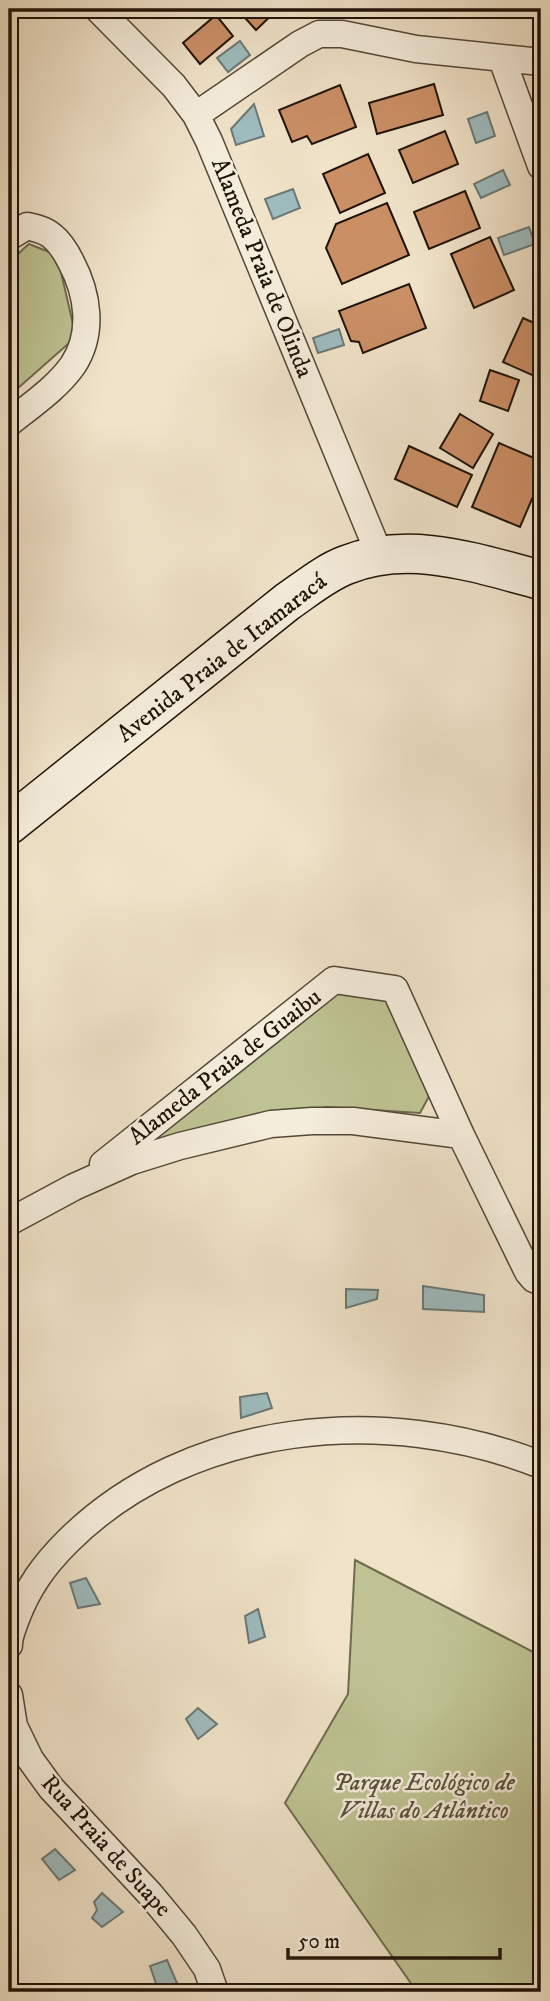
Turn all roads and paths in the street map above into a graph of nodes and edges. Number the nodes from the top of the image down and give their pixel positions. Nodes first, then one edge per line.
1 (98, 9) edge
2 (502, 60) junction
3 (541, 62) edge
4 (196, 115) junction
5 (541, 166) edge
6 (9, 237) edge
7 (9, 423) edge
8 (380, 556) junction
9 (541, 580) edge
10 (9, 825) edge
11 (461, 1135) junction
12 (74, 1187) junction
13 (9, 1222) edge
14 (532, 1255) edge
15 (541, 1282) edge
16 (541, 1465) edge
17 (9, 1644) edge
18 (9, 1695) edge
19 (215, 1992) edge

1 - 4 street, Alameda Praia de Olinda
2 - 3 street
2 - 4 street
2 - 5 street
4 - 8 street, Alameda Praia de Olinda
6 - 7 street
8 - 9 street, Avenida Praia de Itamaracá
8 - 10 street, Avenida Praia de Itamaracá
11 - 12 street, Alameda Praia de Guaibu
11 - 12 street, Alameda Praia de Guaibu
11 - 14 street, Alameda Praia de Guaibu
12 - 13 street, Alameda Praia de Guaibu
14 - 15 street, Alameda Praia de Guaibu
16 - 17 street
18 - 19 street, Rua Praia de Suape

